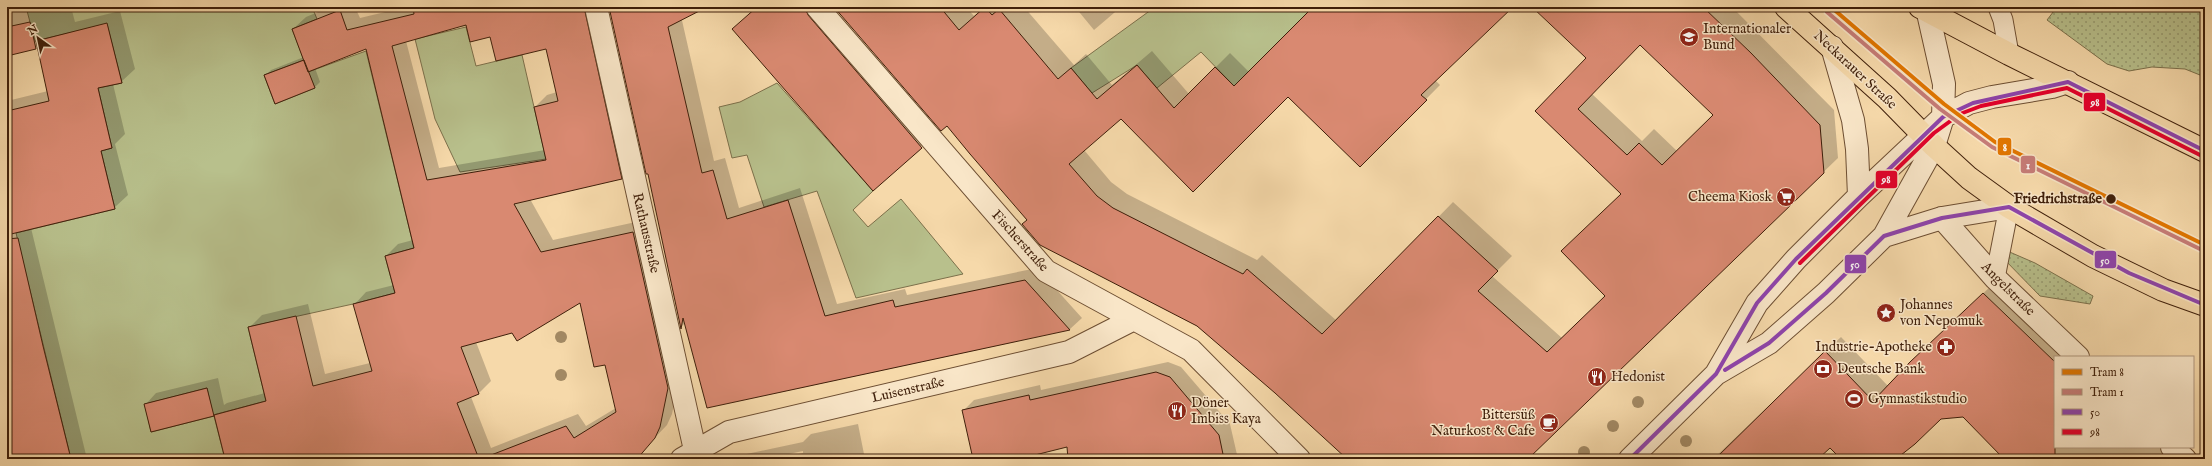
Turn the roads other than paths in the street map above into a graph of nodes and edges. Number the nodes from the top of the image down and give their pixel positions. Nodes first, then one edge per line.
1 (596, 7) edge
2 (817, 7) edge
3 (1786, 7) edge
4 (1998, 7) edge
5 (1924, 10) edge
6 (1832, 47) junction
7 (2009, 54) junction
8 (2068, 82) junction
9 (1943, 117) junction
10 (1929, 141) junction
11 (2205, 151) edge
12 (1858, 196) junction
13 (2009, 207) junction
14 (1942, 218) junction
15 (1884, 236) junction
16 (1996, 278) junction
17 (2205, 305) edge
18 (1134, 319) junction
19 (2077, 356) edge
20 (1716, 374) junction
21 (2173, 448) edge
22 (692, 456) edge
23 (1299, 459) edge
24 (1630, 459) edge
25 (2185, 459) edge

1 - 22 street, Rathausstraße
2 - 18 street, Fischerstraße
3 - 6 main road, Neckarauer Straße
4 - 7 lane
5 - 7 main road
5 - 9 street
6 - 10 main road, Neckarauer Straße
6 - 12 street
7 - 8 main road
8 - 9 street
8 - 11 main road
9 - 10 street
10 - 12 street
10 - 13 main road, Neckarauer Straße
10 - 15 street
12 - 20 street
13 - 14 street
13 - 16 lane
13 - 17 main road, Neckarauer Straße
14 - 15 street
14 - 16 street, Angelstraße
15 - 20 street
16 - 19 street, Angelstraße
18 - 22 street, Luisenstraße
18 - 23 street, Fischerstraße
20 - 24 street
21 - 25 street

